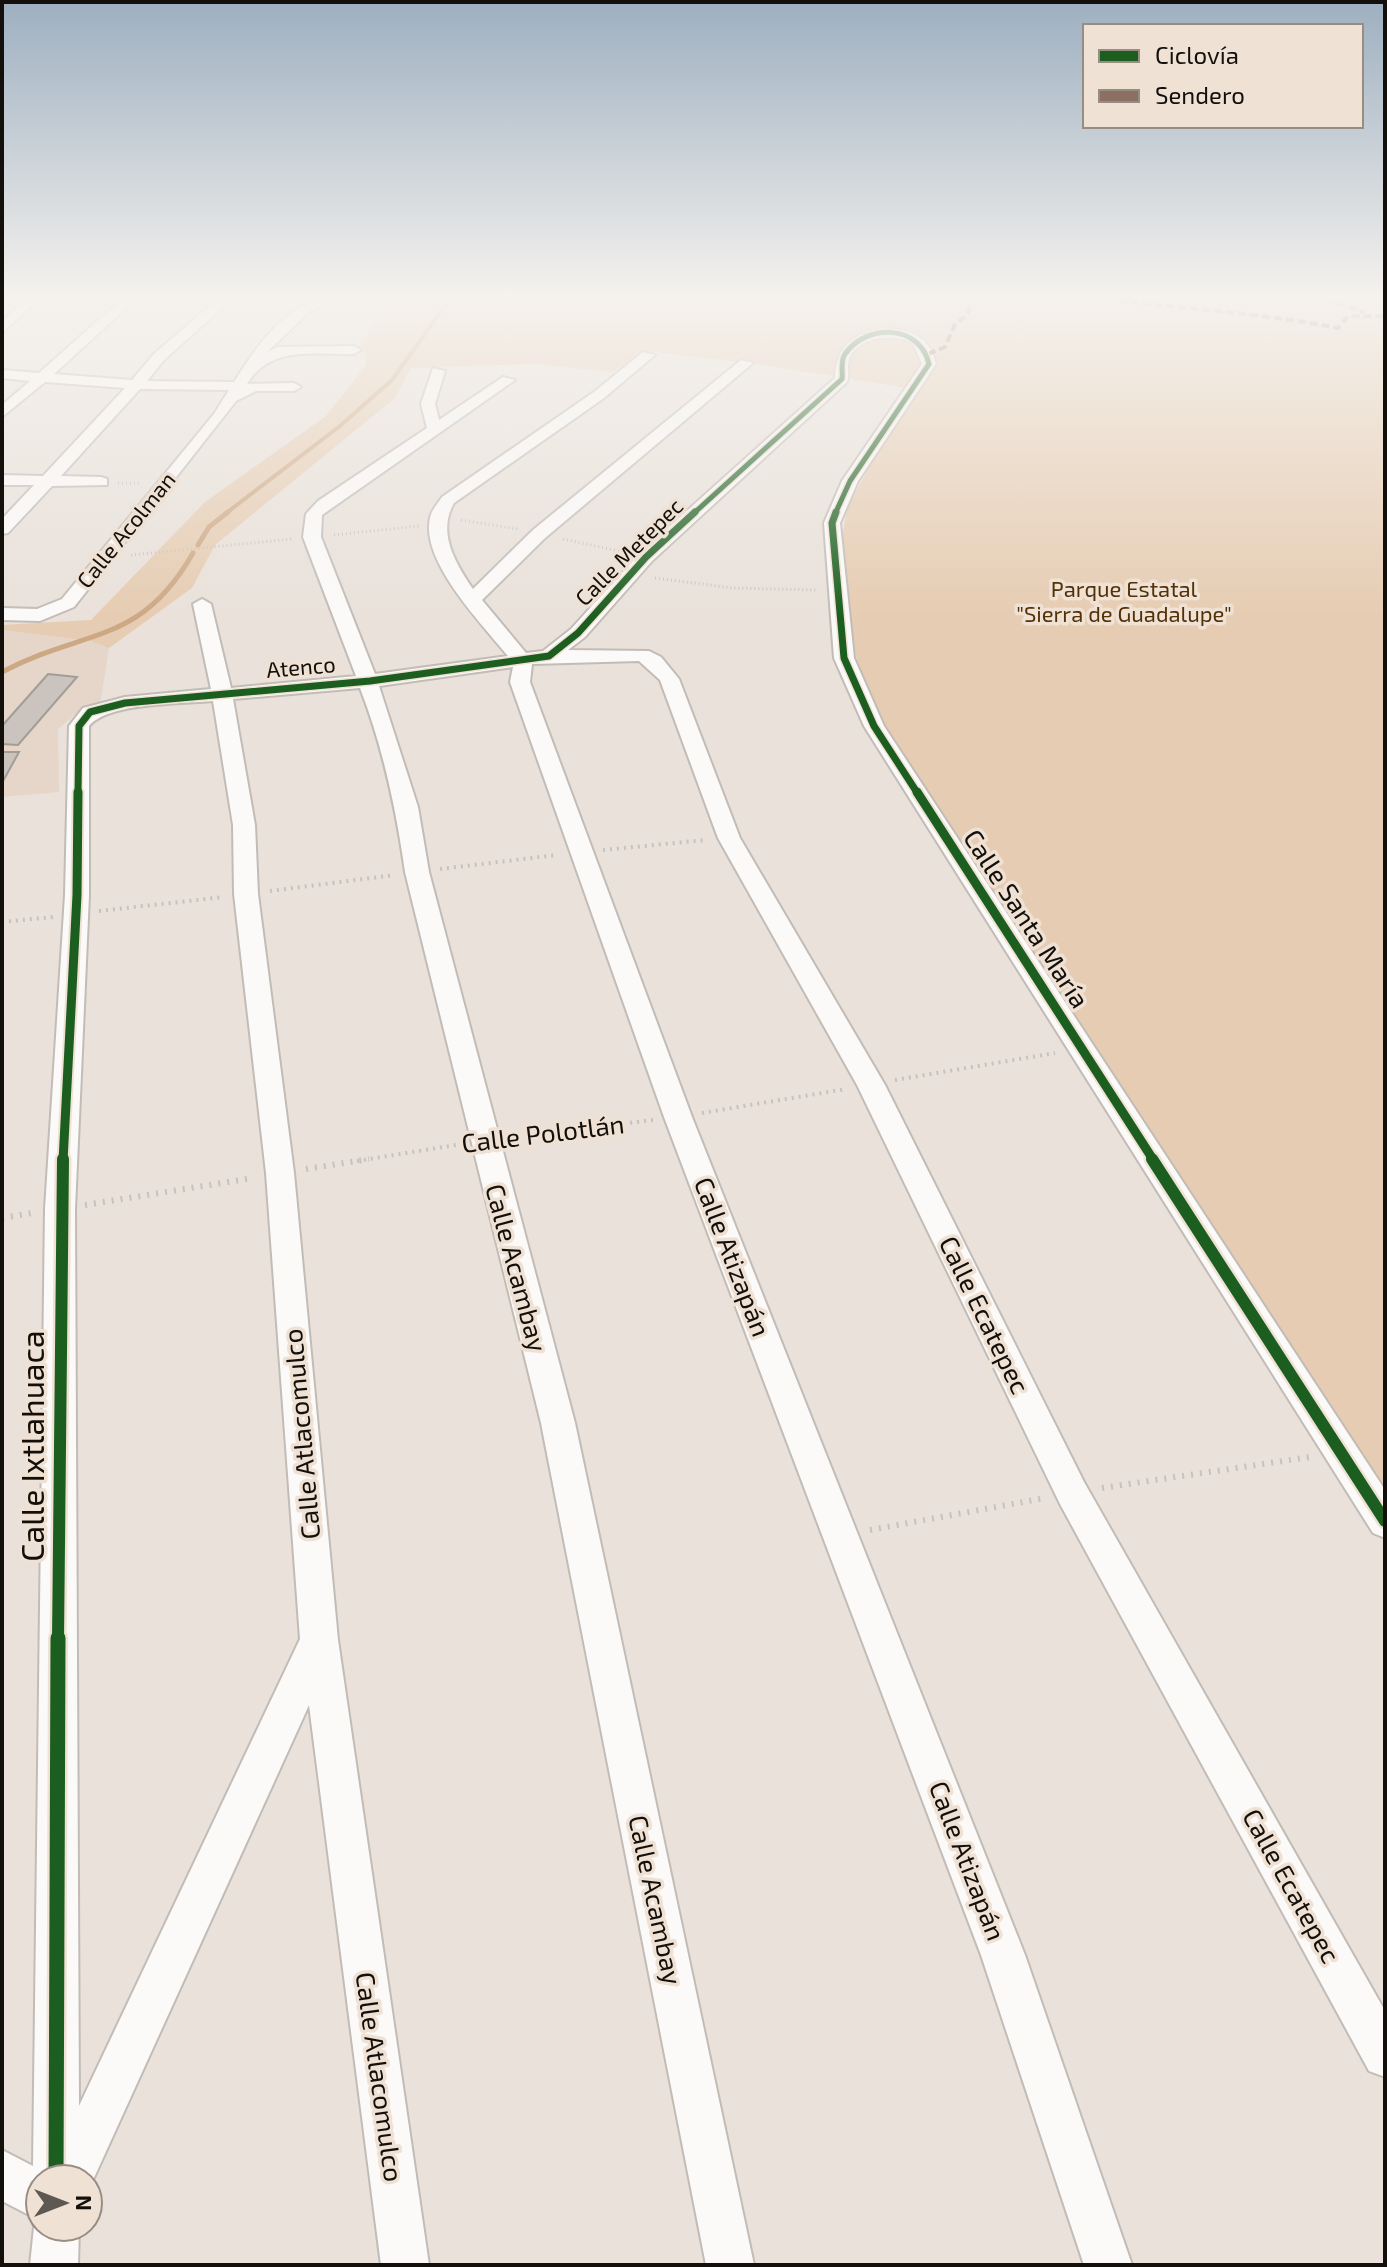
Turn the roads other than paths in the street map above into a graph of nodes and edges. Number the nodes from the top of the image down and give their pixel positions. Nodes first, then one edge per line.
1 (117, 405) edge
2 (224, 405) edge
3 (428, 405) edge
4 (470, 405) edge
5 (585, 405) edge
6 (695, 405) edge
7 (814, 405) edge
8 (903, 405) edge
9 (434, 428) junction
10 (2, 480) edge
11 (47, 481) junction
12 (101, 482) road end
13 (2, 529) edge
14 (472, 600) junction
15 (202, 604) dead end
16 (2, 614) edge
17 (536, 659) junction
18 (370, 681) junction
19 (222, 693) junction
20 (85, 716) joint
21 (1385, 1521) edge
22 (319, 1640) junction
23 (1385, 2055) edge
24 (56, 2163) edge
25 (76, 2163) edge
26 (2, 2174) edge
27 (24, 2187) edge
28 (55, 2243) edge
29 (54, 2265) edge
30 (405, 2265) edge
31 (730, 2265) edge
32 (1108, 2265) edge

1 - 11 street
2 - 16 street, Calle Acolman
3 - 9 street
4 - 9 street
5 - 14 street
6 - 14 street
7 - 17 street, Calle Metepec
8 - 21 street, Calle Santa María
9 - 18 street, Calle Acambay
10 - 11 street
11 - 12 street
11 - 13 street
14 - 17 street
15 - 19 street, Calle Atlacomulco
17 - 18 street, Atenco
17 - 23 street, Calle Ecatepec
17 - 32 street, Calle Atizapán
18 - 19 street, Atenco
18 - 31 street, Calle Acambay
19 - 20 street, Atenco
19 - 22 street, Calle Atlacomulco
20 - 24 street, Calle Ixtlahuaca
22 - 25 street
22 - 30 street, Calle Atlacomulco
26 - 27 street
28 - 29 street

